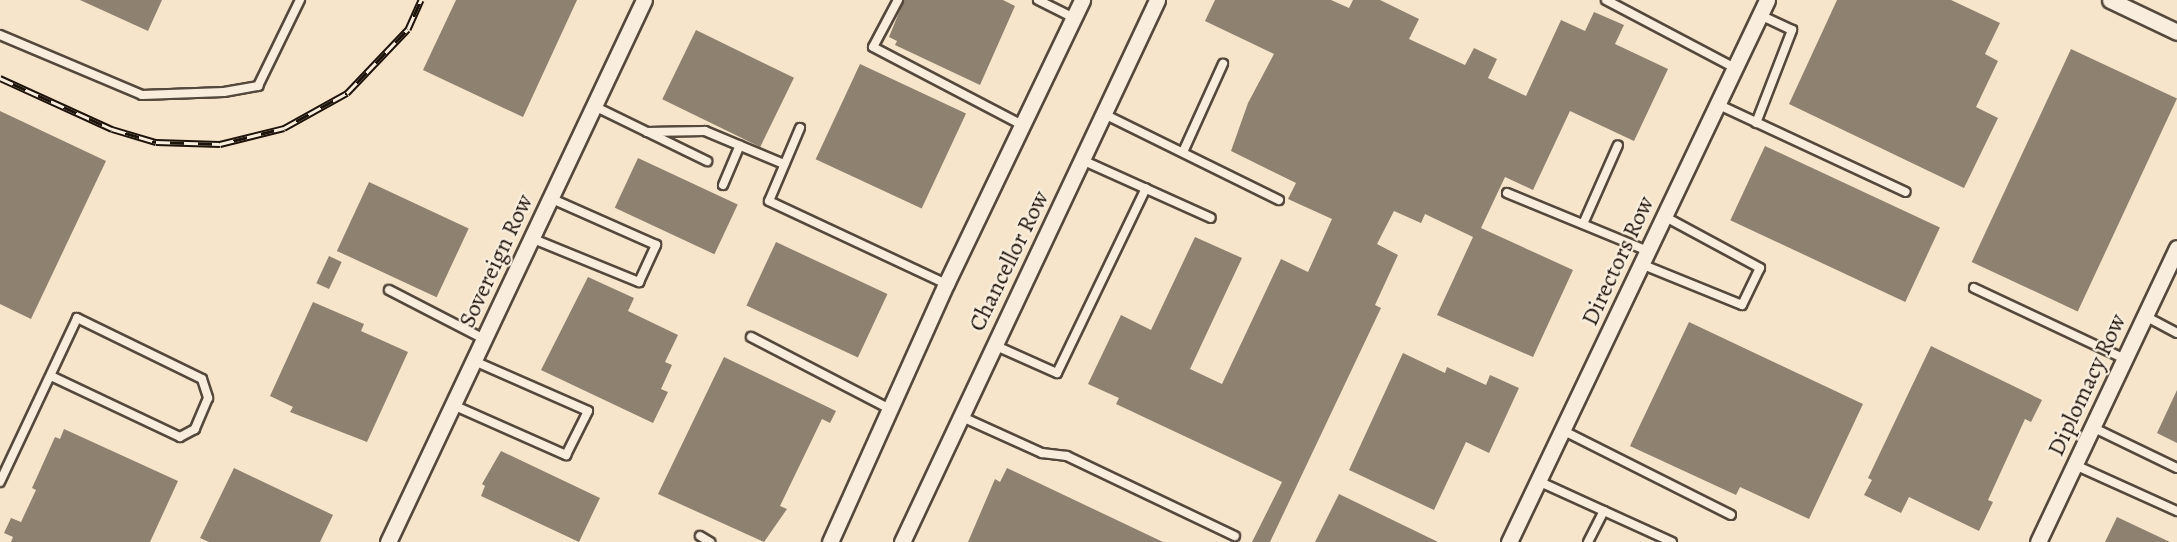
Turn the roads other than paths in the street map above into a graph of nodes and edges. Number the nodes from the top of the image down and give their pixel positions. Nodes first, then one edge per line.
1 (300, 0) edge
2 (644, 0) edge
3 (898, 0) edge
4 (1038, 0) edge
5 (1083, 0) edge
6 (1157, 0) edge
7 (1606, 0) edge
8 (1767, 0) edge
9 (2110, 0) edge
10 (1760, 15) junction
11 (1074, 18) junction
12 (2177, 32) edge
13 (0, 35) edge
14 (1223, 64) dead end
15 (1735, 68) junction
16 (1717, 104) junction
17 (594, 106) junction
18 (1104, 114) junction
19 (1756, 123) junction
20 (1024, 126) junction
21 (801, 128) dead end
22 (647, 132) junction
23 (740, 145) junction
24 (1618, 145) dead end
25 (1183, 152) junction
26 (1082, 160) junction
27 (707, 161) dead end
28 (784, 164) junction
29 (723, 185) dead end
30 (1146, 188) junction
31 (1906, 192) dead end
32 (1507, 193) dead end
33 (550, 198) junction
34 (1279, 201) dead end
35 (1664, 216) junction
36 (1211, 218) dead end
37 (1583, 224) junction
38 (531, 238) junction
39 (2177, 248) edge
40 (1644, 258) junction
41 (2171, 274) edge
42 (946, 284) junction
43 (1974, 288) dead end
44 (389, 290) dead end
45 (2145, 316) junction
46 (2177, 333) edge
47 (751, 337) dead end
48 (484, 339) junction
49 (994, 345) junction
50 (2125, 359) junction
51 (474, 361) junction
52 (51, 376) junction
53 (453, 405) junction
54 (892, 409) junction
55 (960, 416) junction
56 (2092, 427) junction
57 (1563, 430) junction
58 (2075, 465) junction
59 (2177, 468) edge
60 (1538, 481) junction
61 (0, 482) edge
62 (1604, 511) junction
63 (2177, 511) edge
64 (1731, 515) dead end
65 (700, 536) dead end
66 (1235, 536) dead end
67 (388, 542) edge
68 (710, 542) edge
69 (830, 542) edge
70 (902, 542) edge
71 (1509, 542) edge
72 (1588, 542) edge
73 (1672, 542) edge
74 (2038, 542) edge

1 - 13 lane
2 - 17 street, Sovereign Row
3 - 20 lane
4 - 11 lane
5 - 11 street, Chancellor Row
6 - 18 street, Chancellor Row
7 - 15 lane
8 - 10 street, Directors Row
9 - 12 street
10 - 15 street, Directors Row
10 - 19 lane
11 - 20 street, Chancellor Row
14 - 25 lane
15 - 16 street, Directors Row
16 - 19 lane
16 - 35 street, Directors Row
17 - 22 lane
17 - 33 street, Sovereign Row
18 - 25 lane
18 - 26 street, Chancellor Row
19 - 31 lane
20 - 42 street, Chancellor Row
21 - 28 lane
22 - 23 lane
22 - 27 lane
23 - 28 lane
23 - 29 lane
24 - 37 lane
25 - 34 lane
26 - 30 lane
26 - 49 street, Chancellor Row
28 - 42 lane
30 - 36 lane
30 - 49 lane
32 - 37 lane
33 - 38 street, Sovereign Row
33 - 38 lane
35 - 40 street, Directors Row
35 - 40 lane
37 - 40 lane
38 - 48 street, Sovereign Row
39 - 41 street, Diplomacy Row
40 - 57 street, Directors Row
41 - 45 street, Diplomacy Row
42 - 54 street, Chancellor Row
43 - 50 lane
44 - 48 lane
45 - 46 lane
45 - 50 street, Diplomacy Row
47 - 54 lane
48 - 51 street, Sovereign Row
49 - 55 street, Chancellor Row
50 - 56 street, Diplomacy Row
51 - 53 street, Sovereign Row
51 - 53 lane
52 - 52 lane
52 - 61 lane
53 - 67 street, Sovereign Row
54 - 69 street, Chancellor Row
55 - 66 lane
55 - 70 street, Chancellor Row
56 - 58 street, Diplomacy Row
56 - 59 lane
57 - 60 street, Directors Row
57 - 64 lane
58 - 63 lane
58 - 74 street, Diplomacy Row
60 - 62 lane
60 - 71 street, Directors Row
62 - 72 lane
62 - 73 lane
65 - 68 lane

